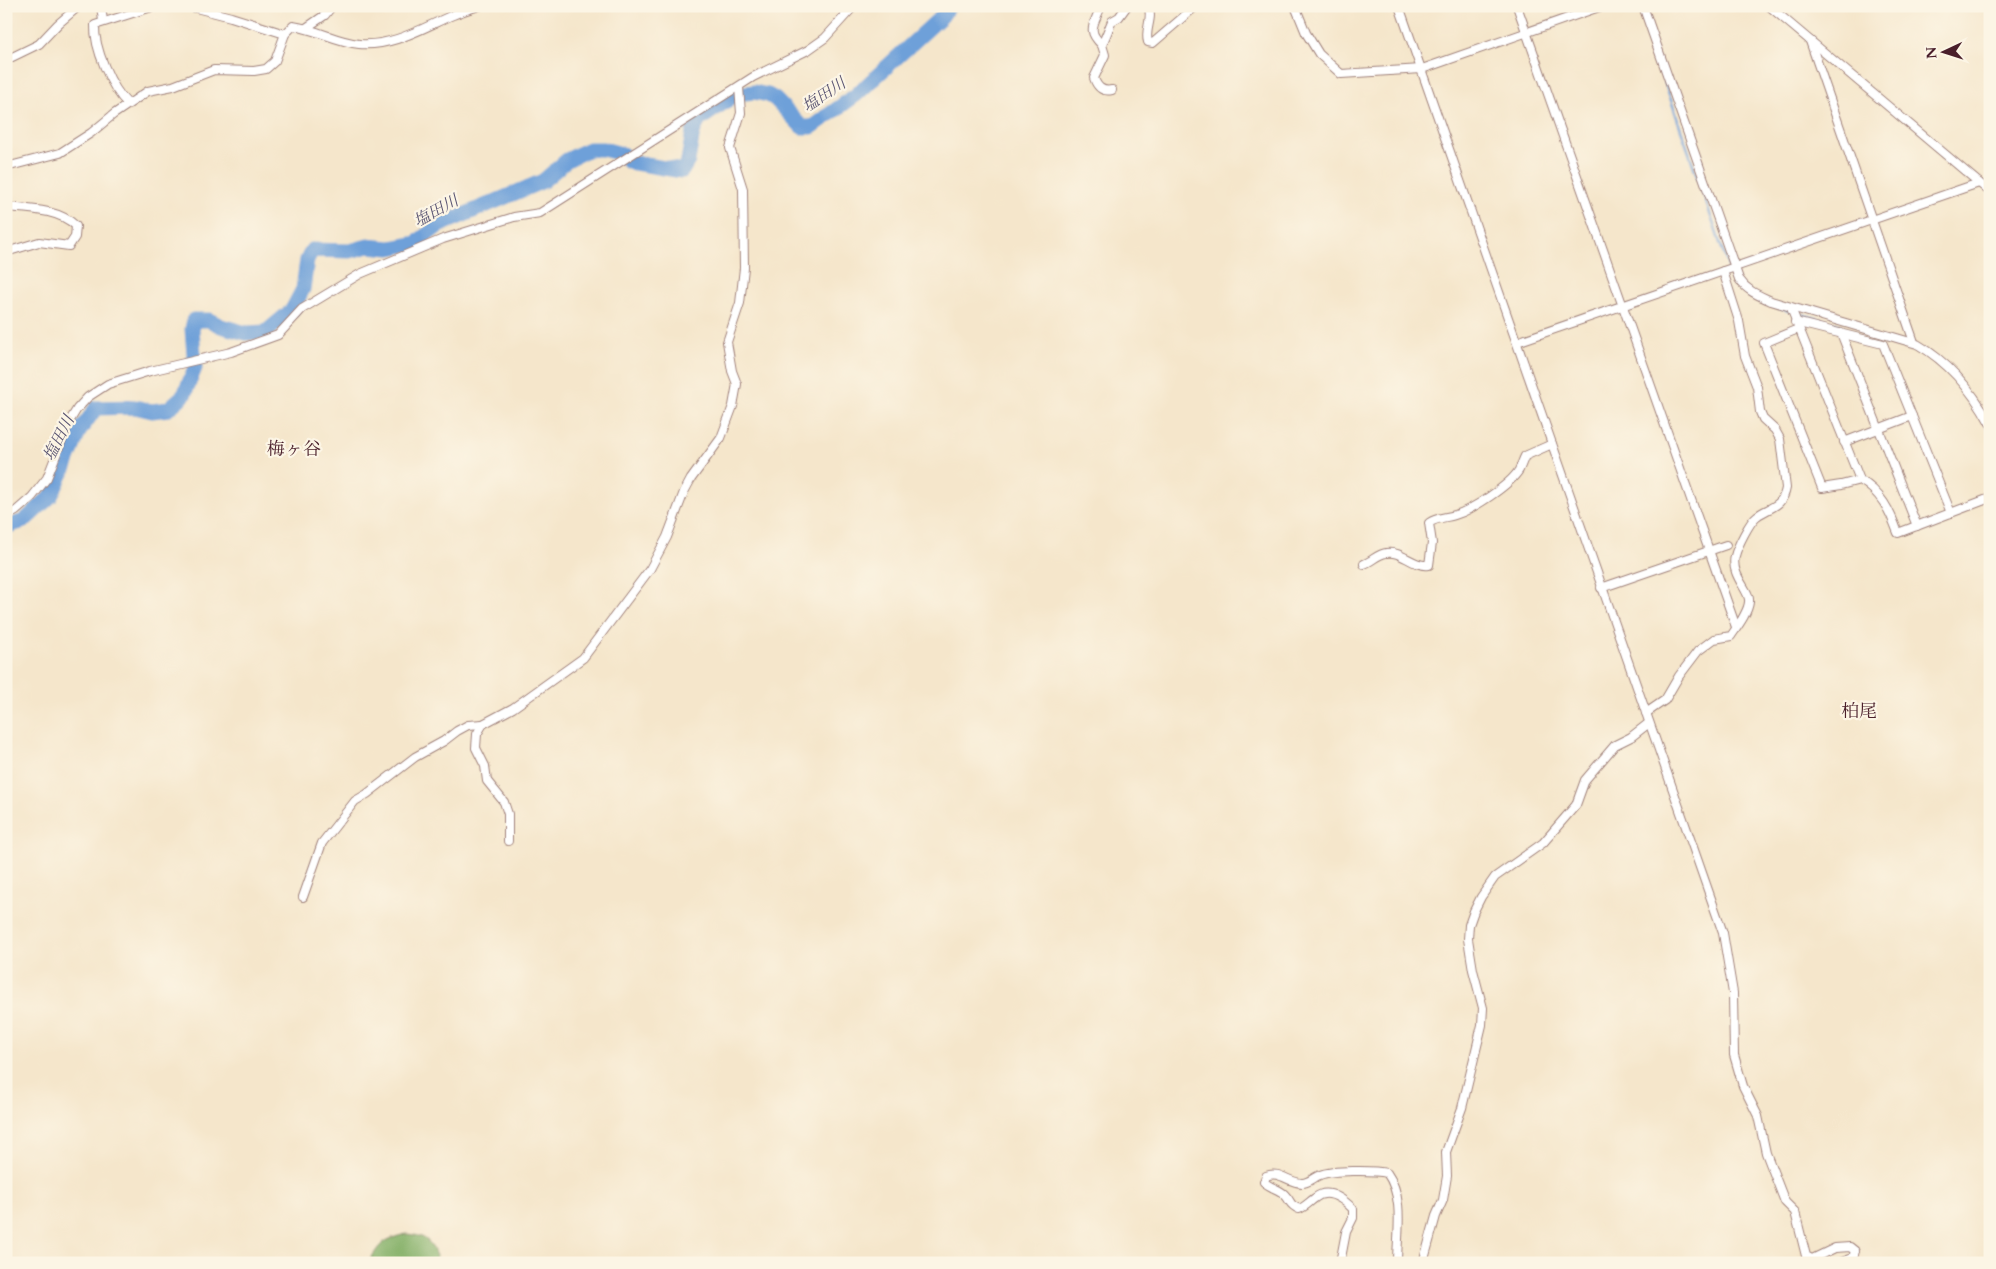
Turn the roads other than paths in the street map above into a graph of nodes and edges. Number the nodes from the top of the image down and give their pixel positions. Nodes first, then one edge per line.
1 (79, 6) edge
2 (101, 6) edge
3 (156, 6) edge
4 (188, 6) edge
5 (332, 6) edge
6 (479, 6) edge
7 (854, 6) edge
8 (1101, 6) edge
9 (1127, 6) edge
10 (1148, 6) edge
11 (1196, 6) edge
12 (1294, 6) edge
13 (1399, 6) edge
14 (1517, 6) edge
15 (1602, 6) edge
16 (1644, 6) edge
17 (1769, 6) edge
18 (104, 21) junction
19 (306, 28) junction
20 (1526, 33) junction
21 (285, 34) junction
22 (1810, 41) junction
23 (1102, 45) junction
24 (6, 60) edge
25 (1422, 69) junction
26 (739, 87) junction
27 (1112, 90) dead end
28 (128, 104) junction
29 (6, 167) edge
30 (1979, 183) junction
31 (1990, 192) edge
32 (6, 207) edge
33 (1873, 219) junction
34 (6, 252) edge
35 (1734, 267) junction
36 (1723, 271) junction
37 (1622, 307) junction
38 (1790, 308) junction
39 (1797, 325) junction
40 (1842, 333) junction
41 (1517, 342) junction
42 (1914, 342) junction
43 (1912, 416) junction
44 (1990, 423) edge
45 (1879, 429) junction
46 (1844, 442) junction
47 (1552, 444) junction
48 (1860, 480) junction
49 (1990, 498) edge
50 (1951, 512) junction
51 (6, 517) edge
52 (1917, 526) junction
53 (1726, 545) dead end
54 (1709, 551) junction
55 (1364, 564) dead end
56 (1601, 588) junction
57 (1736, 627) junction
58 (1646, 713) junction
59 (1649, 723) junction
60 (484, 724) junction
61 (508, 841) dead end
62 (303, 897) dead end
63 (1340, 1263) edge
64 (1397, 1263) edge
65 (1422, 1263) edge
66 (1840, 1263) edge

1 - 24 street
2 - 18 street
3 - 18 street
4 - 21 street
5 - 19 street
6 - 19 street
7 - 26 street
8 - 23 street
9 - 23 street
10 - 11 street
12 - 25 street
13 - 25 street
14 - 20 street
15 - 20 street
16 - 35 street
17 - 22 street
18 - 28 street
19 - 21 street
20 - 25 street
20 - 37 street
21 - 28 street
22 - 30 street
22 - 33 street
23 - 27 street
25 - 41 street
26 - 51 street
26 - 60 street
28 - 29 street
30 - 31 street
30 - 33 street
32 - 34 street
33 - 35 street
33 - 42 street
35 - 36 street
35 - 38 street
36 - 37 street
36 - 57 street
37 - 41 street
37 - 54 street
38 - 39 street
38 - 42 street
39 - 40 street
39 - 46 street
39 - 48 street
40 - 43 street
40 - 45 street
41 - 47 street
42 - 44 street
43 - 45 street
43 - 50 street
45 - 46 street
45 - 52 street
46 - 48 street
47 - 55 street
47 - 56 street
48 - 52 street
49 - 50 street
50 - 52 street
53 - 54 street
54 - 56 street
54 - 57 street
56 - 58 street
57 - 58 street
58 - 59 street
59 - 65 street
59 - 66 street
60 - 61 street
60 - 62 street
63 - 64 street

